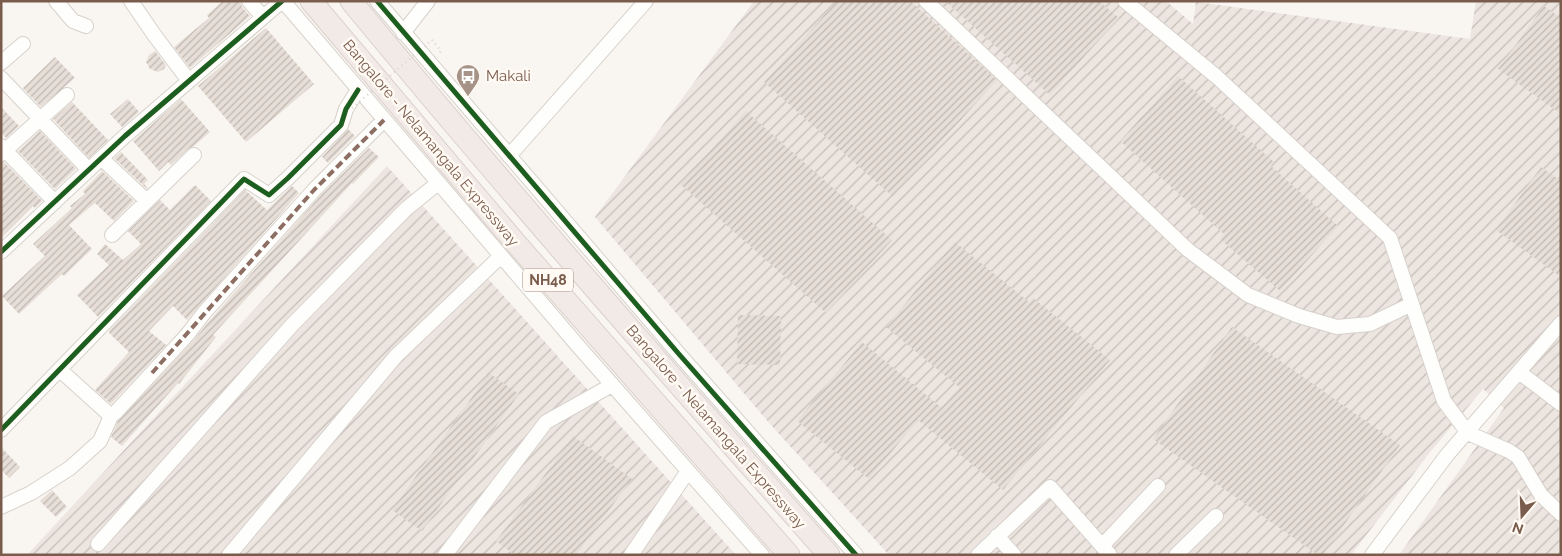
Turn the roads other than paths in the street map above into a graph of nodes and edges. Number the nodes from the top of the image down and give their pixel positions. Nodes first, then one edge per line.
1 (56, 1) edge
2 (131, 1) edge
3 (249, 1) edge
4 (282, 1) edge
5 (311, 1) edge
6 (351, 1) edge
7 (377, 1) edge
8 (428, 1) edge
9 (646, 1) edge
10 (926, 1) edge
11 (1125, 1) edge
12 (263, 17) junction
13 (86, 26) dead end
14 (403, 32) junction
15 (23, 44) dead end
16 (1, 62) edge
17 (1, 78) edge
18 (190, 81) junction
19 (358, 90) junction
20 (68, 95) dead end
21 (40, 119) junction
22 (384, 120) junction
23 (3, 150) edge
24 (194, 155) dead end
25 (509, 156) junction
26 (101, 158) junction
27 (89, 170) junction
28 (438, 183) junction
29 (147, 201) junction
30 (55, 202) junction
31 (112, 235) dead end
32 (1, 252) edge
33 (501, 256) junction
34 (1412, 304) junction
35 (1561, 322) edge
36 (60, 370) junction
37 (1519, 372) junction
38 (612, 385) junction
39 (1561, 404) edge
40 (111, 416) junction
41 (1, 430) edge
42 (1468, 433) junction
43 (688, 471) junction
44 (1158, 486) dead end
45 (1, 507) edge
46 (1561, 514) edge
47 (1216, 516) dead end
48 (997, 536) junction
49 (98, 544) dead end
50 (1106, 550) edge
51 (229, 555) edge
52 (445, 555) edge
53 (631, 555) edge
54 (762, 555) edge
55 (789, 555) edge
56 (829, 555) edge
57 (856, 555) edge
58 (978, 555) edge
59 (1014, 555) edge
60 (1176, 555) edge
61 (1372, 555) edge

1 - 13 street
2 - 18 street
3 - 12 street
4 - 12 street
4 - 19 street
5 - 55 highway, Bangalore - Nelamangala Expressway / NH48
6 - 56 highway, Bangalore - Nelamangala Expressway / NH48
7 - 14 street
8 - 14 street
9 - 25 street
10 - 34 street
11 - 34 street
12 - 18 street
14 - 25 street
15 - 16 street
17 - 21 street
18 - 26 street
19 - 22 street
19 - 36 street
20 - 21 street
21 - 23 street
21 - 27 street
22 - 28 street
22 - 40 street
23 - 30 street
24 - 29 street
25 - 57 street
26 - 27 street
26 - 29 street
27 - 30 street
28 - 33 street
28 - 49 street
29 - 31 street
30 - 32 street
33 - 38 street
33 - 51 street
34 - 42 street
35 - 37 street
36 - 40 street
36 - 41 street
37 - 39 street
37 - 42 street
38 - 43 street
38 - 52 street
40 - 45 street
42 - 46 street
42 - 61 street
43 - 53 street
43 - 54 street
44 - 50 street
47 - 60 street
48 - 50 street
48 - 58 street
48 - 59 street

